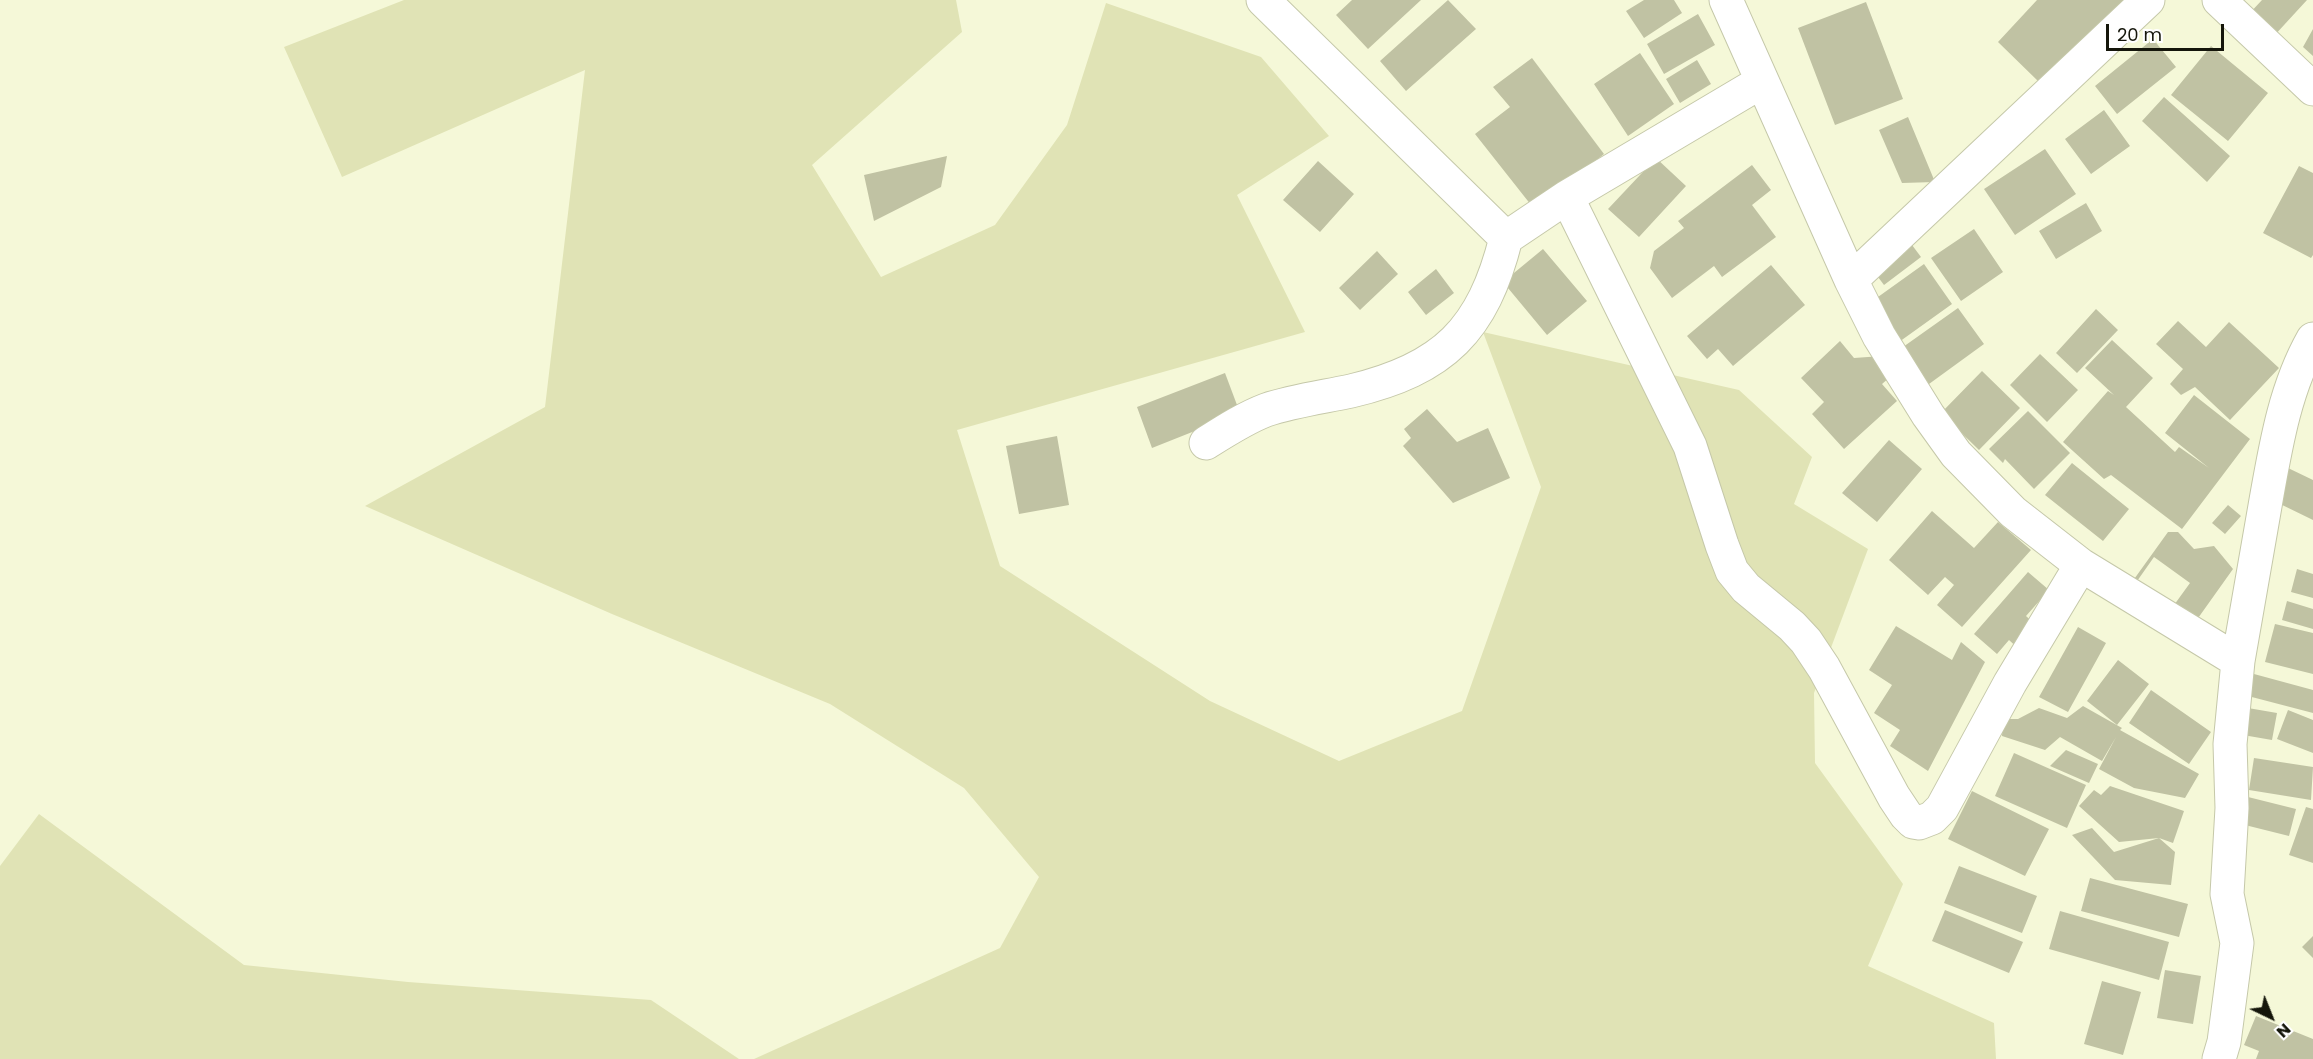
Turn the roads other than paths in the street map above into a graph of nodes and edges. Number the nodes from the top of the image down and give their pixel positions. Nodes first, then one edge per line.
1 (1726, 0) edge
2 (2148, 0) edge
3 (2218, 0) edge
4 (1267, 1) edge
5 (1761, 82) junction
6 (2313, 89) edge
7 (1567, 197) junction
8 (1506, 238) junction
9 (1851, 280) junction
10 (2313, 339) edge
11 (1206, 444) dead end
12 (2081, 565) junction
13 (2238, 661) junction
14 (2219, 1059) edge

1 - 5 street
2 - 9 street
3 - 6 street
4 - 8 street
5 - 7 street
5 - 9 street
7 - 8 street
7 - 12 street
8 - 11 street
9 - 12 street
10 - 13 street
12 - 13 street
13 - 14 street

